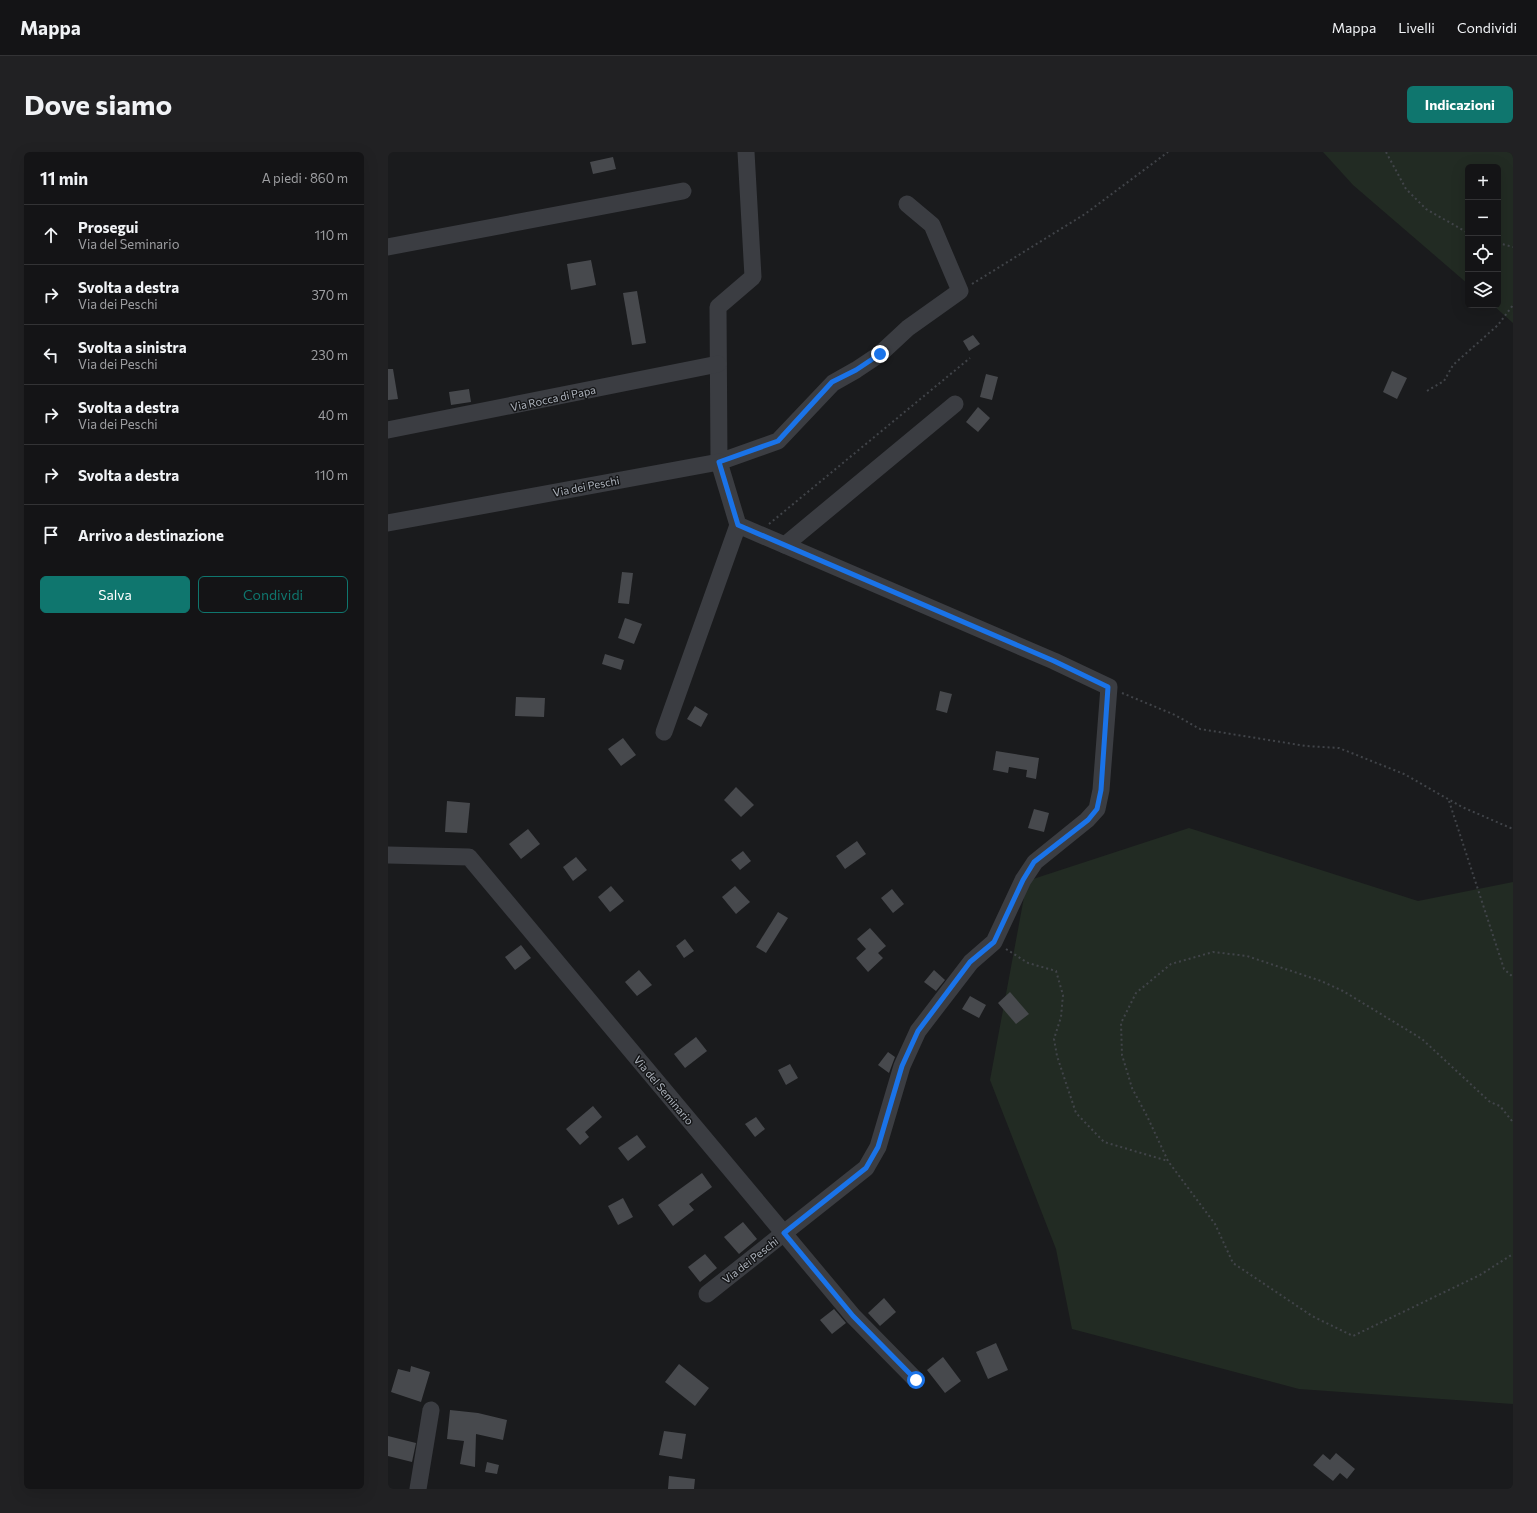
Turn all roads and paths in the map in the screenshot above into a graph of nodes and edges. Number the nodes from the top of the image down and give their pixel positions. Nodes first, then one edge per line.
1 (746, 152) edge
2 (1168, 152) edge
3 (1386, 152) edge
4 (683, 191) dead end
5 (907, 204) dead end
6 (1465, 230) edge
7 (1501, 244) edge
8 (388, 247) edge
9 (1513, 247) edge
10 (960, 291) junction
11 (1513, 305) edge
12 (970, 358) dead end
13 (718, 364) junction
14 (1427, 391) dead end
15 (955, 404) dead end
16 (388, 430) edge
17 (719, 462) junction
18 (388, 523) edge
19 (738, 525) junction
20 (757, 533) junction
21 (785, 546) junction
22 (1108, 687) junction
23 (664, 732) dead end
24 (1449, 800) junction
25 (1513, 829) edge
26 (388, 855) edge
27 (994, 942) junction
28 (1513, 977) edge
29 (1513, 1118) edge
30 (1512, 1121) edge
31 (1168, 1161) junction
32 (784, 1233) junction
33 (1513, 1254) edge
34 (707, 1294) dead end
35 (916, 1380) dead end
36 (431, 1410) dead end
37 (418, 1489) edge

1 - 13 street
2 - 10 path
3 - 6 path
4 - 8 street
5 - 10 street
7 - 9 path
10 - 17 street, Via dei Peschi
11 - 14 path
12 - 20 path
13 - 16 street, Via Rocca di Papa
13 - 17 street
15 - 21 street
17 - 18 street, Via dei Peschi
17 - 19 street
19 - 20 street
19 - 23 street
20 - 21 street
21 - 22 street
22 - 24 path
22 - 27 street, Via dei Peschi
24 - 25 path
24 - 28 path
26 - 32 street, Via del Seminario
27 - 31 path
27 - 32 street, Via dei Peschi
29 - 30 path
30 - 31 path
31 - 33 path
32 - 34 street, Via dei Peschi
32 - 35 street, Via del Seminario
36 - 37 street

